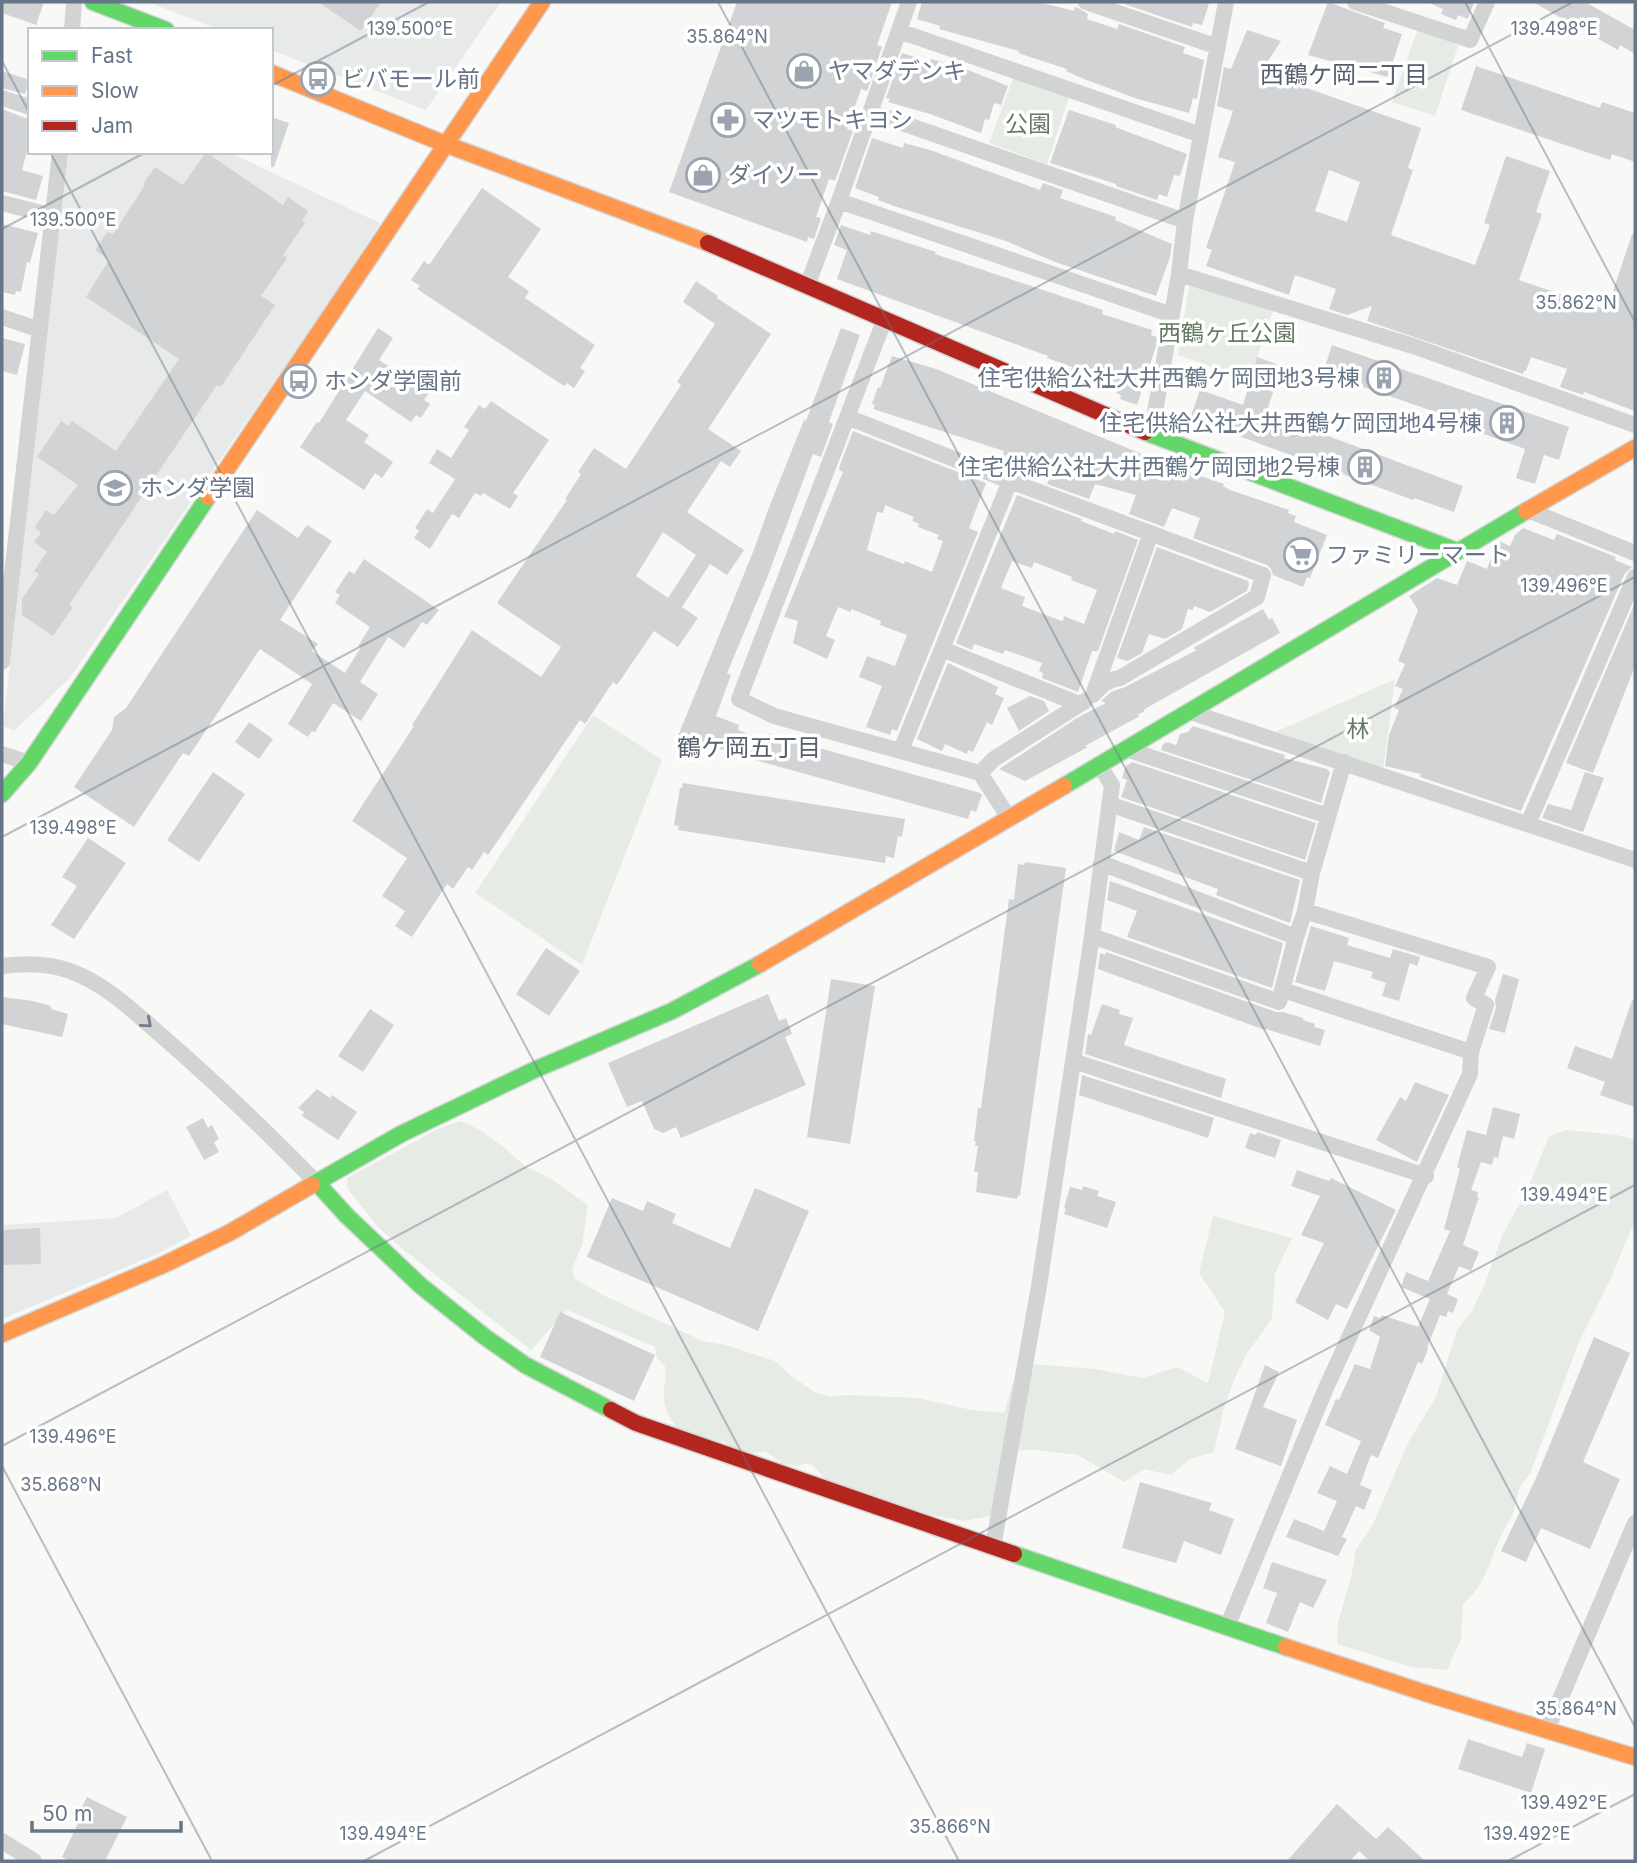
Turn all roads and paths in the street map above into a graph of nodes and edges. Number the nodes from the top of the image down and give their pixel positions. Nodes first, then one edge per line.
1 (74, 2) edge
2 (93, 2) edge
3 (542, 2) edge
4 (909, 2) edge
5 (1086, 2) edge
6 (1226, 2) edge
7 (1355, 2) edge
8 (1487, 2) edge
9 (72, 28) edge
10 (161, 28) edge
11 (899, 31) junction
12 (1218, 47) junction
13 (273, 74) edge
14 (2, 98) edge
15 (28, 106) edge
16 (870, 112) junction
17 (1201, 135) junction
18 (445, 144) junction
19 (60, 154) edge
20 (839, 201) junction
21 (2, 204) edge
22 (53, 216) junction
23 (1185, 221) junction
24 (1179, 274) junction
25 (807, 286) junction
26 (1172, 315) junction
27 (2, 317) edge
28 (884, 321) junction
29 (40, 330) junction
30 (847, 417) junction
31 (1635, 425) edge
32 (1151, 435) junction
33 (1635, 448) edge
34 (1010, 481) junction
35 (1528, 510) junction
36 (1151, 533) junction
37 (1457, 551) junction
38 (1635, 554) edge
39 (1635, 577) edge
40 (7, 578) edge
41 (942, 649) junction
42 (2, 662) edge
43 (1093, 695) junction
44 (1079, 704) junction
45 (1190, 712) junction
46 (1126, 749) junction
47 (901, 750) junction
48 (2, 754) edge
49 (29, 762) junction
50 (1345, 762) junction
51 (1099, 765) junction
52 (981, 773) junction
53 (2, 794) edge
54 (1109, 804) junction
55 (1328, 816) junction
56 (1009, 818) junction
57 (1528, 824) junction
58 (1635, 860) edge
59 (1101, 863) junction
60 (1312, 873) junction
61 (1305, 911) junction
62 (1092, 936) junction
63 (1296, 937) junction
64 (2, 966) edge
65 (1283, 990) junction
66 (1471, 1052) junction
67 (1073, 1061) junction
68 (1426, 1176) junction
69 (317, 1183) junction
70 (2, 1334) edge
71 (1635, 1523) edge
72 (993, 1547) junction
73 (1227, 1627) junction
74 (1547, 1730) junction
75 (1635, 1757) edge
76 (2, 1841) edge
77 (34, 1861) edge

1 - 9 street
2 - 10 street
3 - 18 street
4 - 11 street
5 - 12 street
6 - 12 street
7 - 8 street
11 - 16 street
11 - 17 street
12 - 17 street
13 - 18 street
14 - 15 street
16 - 20 street
16 - 23 street
17 - 23 street
18 - 25 street
18 - 49 street
19 - 22 street
20 - 25 street
20 - 26 street
21 - 22 street
22 - 29 street
23 - 24 street
24 - 26 street
24 - 31 street
25 - 28 street
26 - 32 street
27 - 29 street
28 - 30 street
28 - 32 street
29 - 40 street
30 - 34 street
30 - 47 street
32 - 37 street
33 - 35 street
34 - 36 street
34 - 41 street
35 - 37 street
35 - 38 street
36 - 43 street
36 - 43 street
37 - 45 street
39 - 57 street
40 - 42 street
41 - 44 street
41 - 47 street
43 - 44 street
44 - 52 street
45 - 46 street
45 - 50 street
46 - 51 street
46 - 55 street
47 - 52 street
48 - 49 street
49 - 53 street
50 - 55 street
50 - 57 street
51 - 54 street
51 - 56 street
52 - 56 street
54 - 59 street
54 - 60 street
55 - 60 street
56 - 69 street
57 - 58 street
59 - 62 street
59 - 63 street
60 - 61 street
61 - 63 street
61 - 66 street
62 - 65 street
62 - 67 street
63 - 65 street
64 -> 69 street
65 - 66 street
66 - 68 street
67 - 68 street
67 - 72 street
68 - 73 street
69 - 70 street
69 - 72 street
71 - 74 street
72 - 73 street
73 - 74 street
74 - 75 street
76 - 77 street

